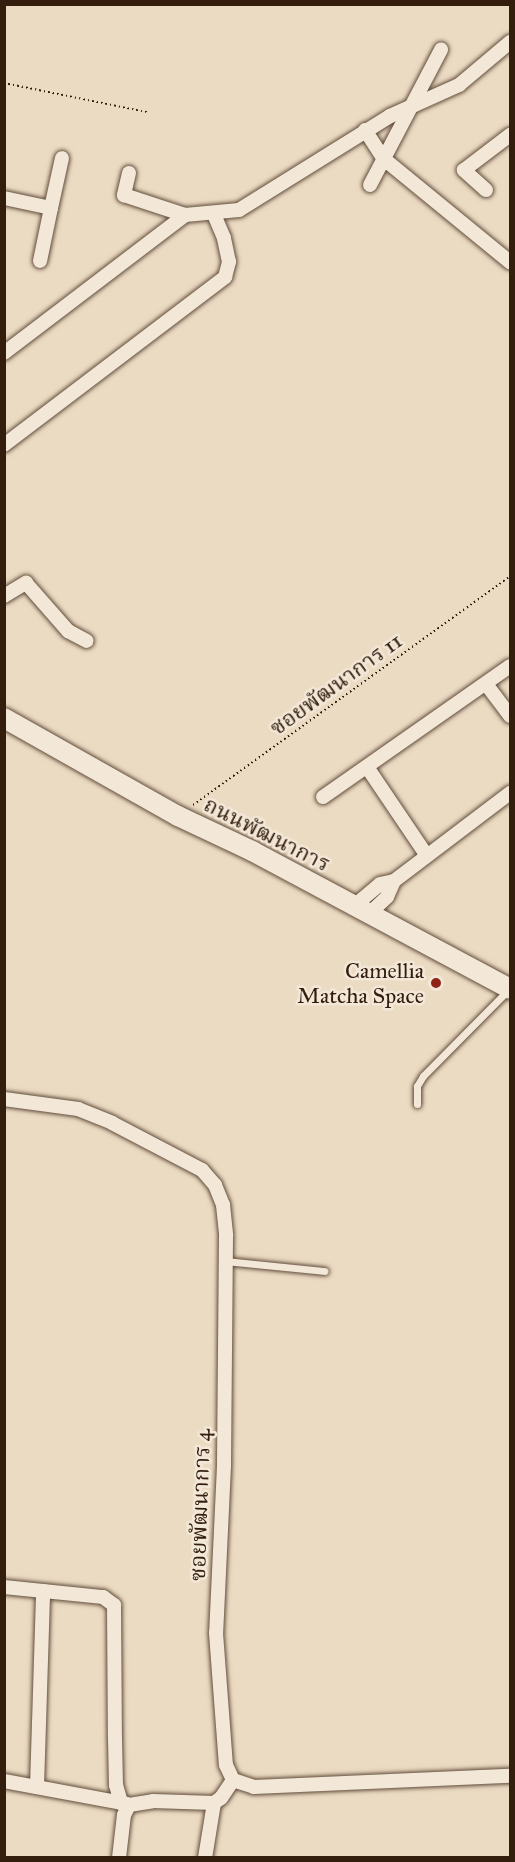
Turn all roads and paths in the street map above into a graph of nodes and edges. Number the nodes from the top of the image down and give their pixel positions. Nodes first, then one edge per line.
1 (510, 42) edge
2 (441, 50) dead end
3 (4, 83) edge
4 (412, 106) junction
5 (147, 112) dead end
6 (365, 130) junction
7 (510, 135) edge
8 (62, 158) dead end
9 (384, 159) junction
10 (129, 173) dead end
11 (370, 185) dead end
12 (486, 190) dead end
13 (4, 198) edge
14 (51, 208) junction
15 (214, 214) junction
16 (185, 215) junction
17 (40, 261) dead end
18 (510, 262) edge
19 (4, 353) edge
20 (4, 445) edge
21 (510, 576) edge
22 (4, 596) edge
23 (87, 641) dead end
24 (510, 666) edge
25 (486, 684) junction
26 (510, 716) edge
27 (4, 718) edge
28 (367, 767) junction
29 (510, 793) edge
30 (323, 797) dead end
31 (178, 816) junction
32 (428, 856) junction
33 (361, 910) junction
34 (510, 989) edge
35 (4, 1099) edge
36 (417, 1104) dead end
37 (226, 1260) junction
38 (324, 1271) dead end
39 (4, 1587) edge
40 (44, 1591) junction
41 (510, 1776) edge
42 (232, 1780) junction
43 (4, 1781) edge
44 (37, 1787) junction
45 (214, 1803) junction
46 (125, 1804) junction
47 (119, 1857) edge
48 (205, 1857) edge

1 - 4 street
2 - 4 street
3 - 5 path
4 - 6 street
4 - 9 street
6 - 9 street
6 - 15 street
7 - 12 street
8 - 14 street
9 - 11 street
9 - 18 street
10 - 16 street
13 - 14 street
14 - 17 street
15 - 16 street
15 - 20 street
16 - 19 street
21 - 31 path, ซอยพัฒนาการ 11
22 - 23 street
24 - 25 street
25 - 26 street
25 - 28 street
27 - 31 street, ถนนพัฒนาการ
28 - 30 street
28 - 32 street
29 - 32 street
31 - 33 street, ถนนพัฒนาการ
32 - 33 street
33 - 34 street, ถนนพัฒนาการ
34 - 36 lane
35 - 37 street, ซอยพัฒนาการ 4
37 - 38 lane
37 - 42 street, ซอยพัฒนาการ 4
39 - 40 street
40 - 44 street
40 - 46 street
41 - 42 street
42 - 45 street
43 - 44 street
44 - 46 street
45 - 46 street
45 - 48 street
46 - 47 street

